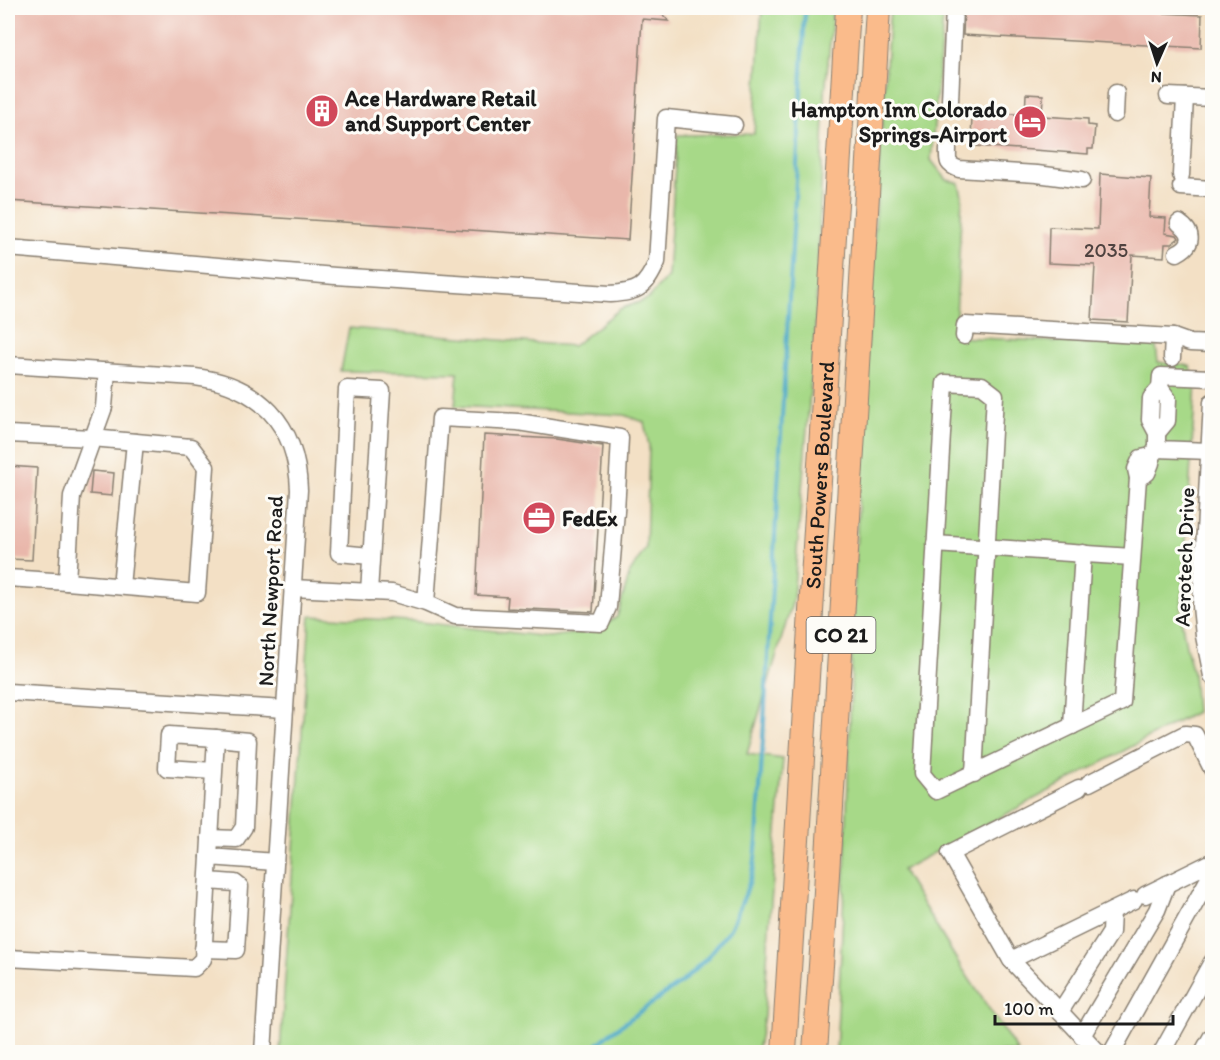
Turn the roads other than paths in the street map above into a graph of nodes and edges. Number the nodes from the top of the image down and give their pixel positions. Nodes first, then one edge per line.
1 (842, 8) edge
2 (848, 8) edge
3 (878, 8) edge
4 (884, 8) edge
5 (954, 8) edge
6 (1116, 93) dead end
7 (1168, 96) dead end
8 (1185, 97) junction
9 (1212, 98) edge
10 (950, 101) dead end
11 (842, 102) junction
12 (1115, 114) dead end
13 (734, 125) dead end
14 (948, 148) dead end
15 (1082, 180) dead end
16 (1212, 189) edge
17 (866, 218) junction
18 (1179, 223) dead end
19 (8, 248) edge
20 (1178, 253) dead end
21 (964, 336) dead end
22 (1173, 336) junction
23 (1212, 344) edge
24 (1172, 358) dead end
25 (8, 365) edge
26 (107, 371) junction
27 (1212, 378) edge
28 (1212, 402) edge
29 (1212, 423) edge
30 (8, 434) edge
31 (92, 438) junction
32 (135, 442) junction
33 (1155, 446) junction
34 (1210, 451) junction
35 (1209, 531) edge
36 (935, 544) junction
37 (987, 547) junction
38 (1083, 553) junction
39 (370, 556) junction
40 (1132, 556) junction
41 (8, 578) edge
42 (67, 582) junction
43 (121, 586) junction
44 (292, 588) junction
45 (369, 592) junction
46 (426, 603) junction
47 (1212, 676) edge
48 (8, 692) edge
49 (285, 709) junction
50 (1072, 726) junction
51 (216, 738) junction
52 (1212, 769) edge
53 (214, 771) junction
54 (974, 774) junction
55 (210, 838) junction
56 (209, 857) junction
57 (275, 862) junction
58 (1212, 862) edge
59 (1212, 873) edge
60 (208, 881) junction
61 (1167, 884) junction
62 (1112, 911) junction
63 (203, 949) junction
64 (8, 958) edge
65 (1011, 960) junction
66 (1212, 962) edge
67 (1060, 1012) junction
68 (1082, 1036) junction
69 (1212, 1036) edge
70 (263, 1053) edge
71 (784, 1053) edge
72 (815, 1053) edge
73 (1098, 1053) edge
74 (1112, 1053) edge
75 (1162, 1053) edge
76 (1203, 1053) edge

1 - 11 highway
2 - 11 highway, South Powers Boulevard / CO 21
3 - 17 highway, South Powers Boulevard / CO 21
4 - 17 highway
5 - 10 street
6 - 12 street
7 - 8 street
8 - 9 street
8 - 16 street
11 - 71 highway, South Powers Boulevard / CO 21
13 - 19 street
14 - 15 street
17 - 72 highway, South Powers Boulevard / CO 21
18 - 20 street
21 - 22 street
22 - 23 street
22 - 24 street
25 - 26 street, North Newport Road
26 - 31 street
26 - 44 street, North Newport Road
27 - 33 street
28 - 29 street, Aerotech Drive
29 - 34 street, Aerotech Drive
30 - 31 street
31 - 32 street
31 - 42 street
32 - 43 street
32 - 43 street
33 - 34 street
33 - 40 street
34 - 35 street, Aerotech Drive
35 - 47 street, Aerotech Drive
36 - 37 street
36 - 37 street
36 - 54 street
37 - 38 street
37 - 54 street
38 - 40 street
38 - 50 street
39 - 39 street
39 - 45 street
40 - 50 street
41 - 42 street
42 - 43 street
44 - 45 street
44 - 49 street, North Newport Road
45 - 46 street
46 - 46 street
48 - 49 street
49 - 57 street, North Newport Road
50 - 54 street
51 - 53 street
51 - 53 street
51 - 55 street
52 - 65 street
53 - 55 street
55 - 56 street
56 - 57 street
56 - 60 street
57 - 70 street, North Newport Road
58 - 61 street
59 - 74 street
60 - 63 street
60 - 63 street
61 - 62 street
61 - 68 street
62 - 65 street
62 - 67 street
63 - 64 street
65 - 67 street
66 - 75 street
67 - 68 street
68 - 73 street
69 - 76 street

